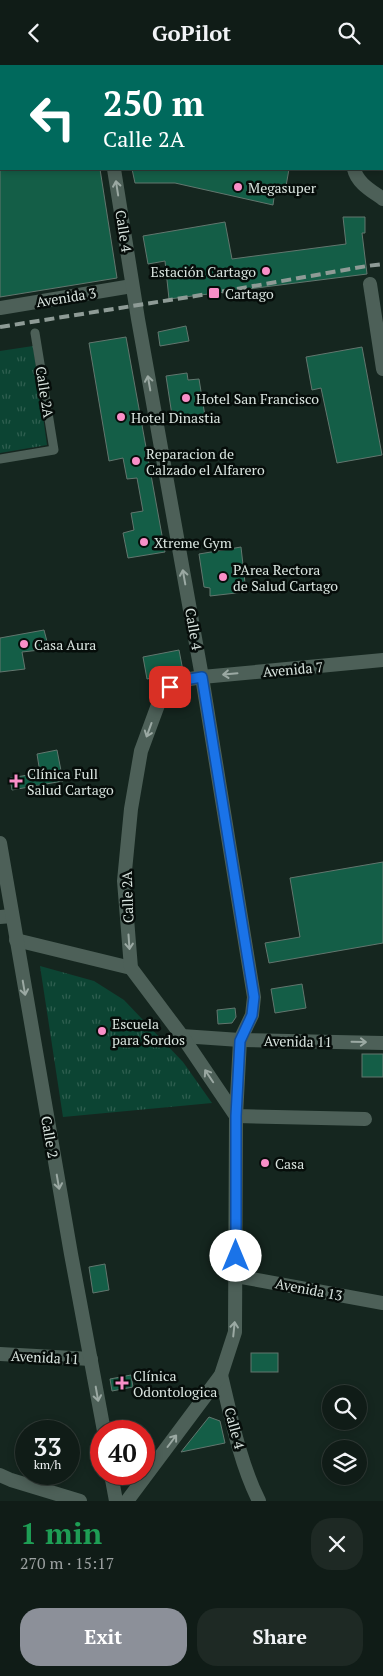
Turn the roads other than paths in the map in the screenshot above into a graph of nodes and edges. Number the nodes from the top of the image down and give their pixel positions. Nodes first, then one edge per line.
1 (114, 170) edge
2 (354, 171) edge
3 (383, 199) edge
4 (370, 284) dead end
5 (132, 286) junction
6 (0, 308) edge
7 (36, 333) dead end
8 (383, 369) edge
9 (0, 459) edge
10 (383, 660) edge
11 (202, 677) junction
12 (0, 843) edge
13 (6, 916) edge
14 (16, 940) junction
15 (131, 968) junction
16 (182, 1036) junction
17 (240, 1041) junction
18 (383, 1043) edge
19 (236, 1116) junction
20 (365, 1119) dead end
21 (236, 1276) junction
22 (383, 1303) edge
23 (0, 1354) edge
24 (90, 1359) junction
25 (221, 1375) junction
26 (102, 1420) edge
27 (0, 1475) edge
28 (113, 1485) edge
29 (115, 1485) edge
30 (130, 1498) edge
31 (80, 1501) edge
32 (116, 1501) edge
33 (259, 1501) edge

5 -> 1 street, Calle 4
2 - 3 street
4 - 8 street
5 - 6 street, Avenida 3
11 -> 5 street, Calle 4
7 - 9 lane, Calle 2A
10 -> 11 street, Avenida 7
11 -> 15 street, Calle 2A
11 - 17 street, Calle 4
12 - 13 street, Calle 2
13 - 14 street, Calle 2
14 - 15 street
14 -> 24 street, Calle 2
15 - 16 street
16 - 17 street, Avenida 11
19 -> 16 street
17 -> 18 street, Avenida 11
17 - 19 street, Calle 4
19 - 20 street
19 - 21 street, Calle 4
21 - 22 street, Avenida 13
25 -> 21 street, Calle 4
23 - 24 street, Avenida 11
24 -> 26 street, Calle 2
30 -> 25 street
25 - 33 street, Calle 4
27 - 31 street
28 - 32 street
29 - 30 street

